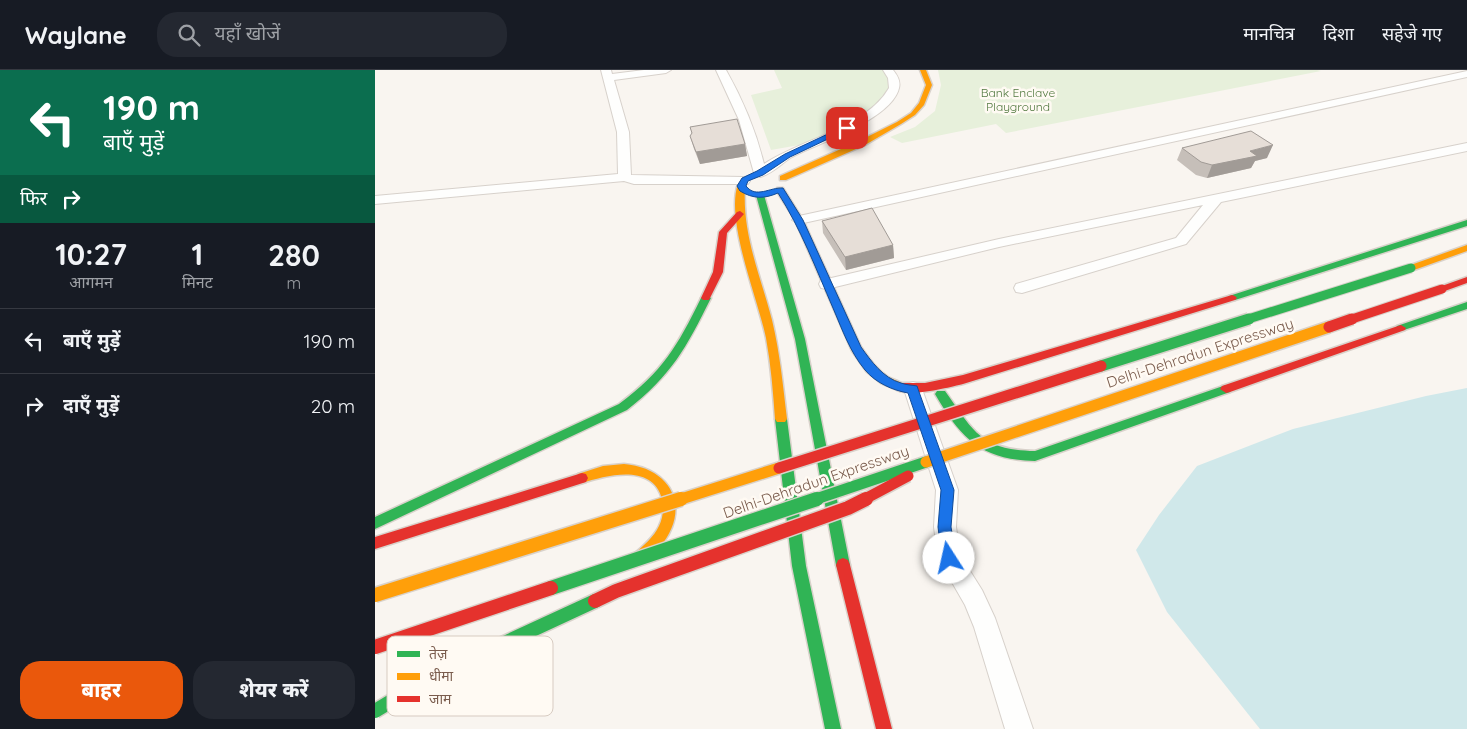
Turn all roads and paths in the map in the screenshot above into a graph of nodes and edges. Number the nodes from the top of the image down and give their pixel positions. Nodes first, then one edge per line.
1 (667, 70) edge
2 (721, 70) edge
3 (888, 70) edge
4 (923, 70) edge
5 (608, 74) edge
6 (1467, 74) edge
7 (893, 111) dead end
8 (1467, 147) edge
9 (765, 173) junction
10 (625, 177) junction
11 (742, 184) junction
12 (782, 184) junction
13 (760, 196) junction
14 (375, 200) edge
15 (1215, 200) junction
16 (740, 214) junction
17 (799, 220) junction
18 (1467, 223) edge
19 (1467, 248) edge
20 (1467, 280) edge
21 (827, 284) junction
22 (1022, 288) dead end
23 (1467, 305) edge
24 (935, 386) junction
25 (913, 389) junction
26 (957, 450) junction
27 (375, 523) edge
28 (375, 543) edge
29 (375, 595) edge
30 (407, 636) edge
31 (518, 636) edge
32 (520, 636) edge
33 (387, 643) edge
34 (375, 647) edge
35 (387, 704) edge
36 (375, 711) edge
37 (833, 729) edge
38 (884, 729) edge
39 (1019, 729) edge

1 - 5 street
2 - 9 street
3 - 9 street
4 - 12 main road
5 - 10 street
6 - 17 street
7 - 9 main road
8 - 15 street
9 - 11 main road
9 - 12 main road
10 - 11 street
10 - 14 street
11 - 13 main road
11 - 16 main road
12 - 13 main road
12 - 17 main road
13 - 38 main road
15 - 21 street
15 - 22 street
16 - 27 main road
16 - 37 main road
17 - 21 main road
18 - 24 main road
19 - 29 main road, Delhi-Dehradun Expressway, bridge
20 - 26 main road, Delhi-Dehradun Expressway, bridge
21 - 25 main road
23 - 24 main road
24 - 25 main road
25 - 39 street
26 - 30 main road, Delhi-Dehradun Expressway, bridge
26 - 32 main road, bridge
28 - 31 main road
33 - 34 main road, Delhi-Dehradun Expressway, bridge
35 - 36 main road, bridge

